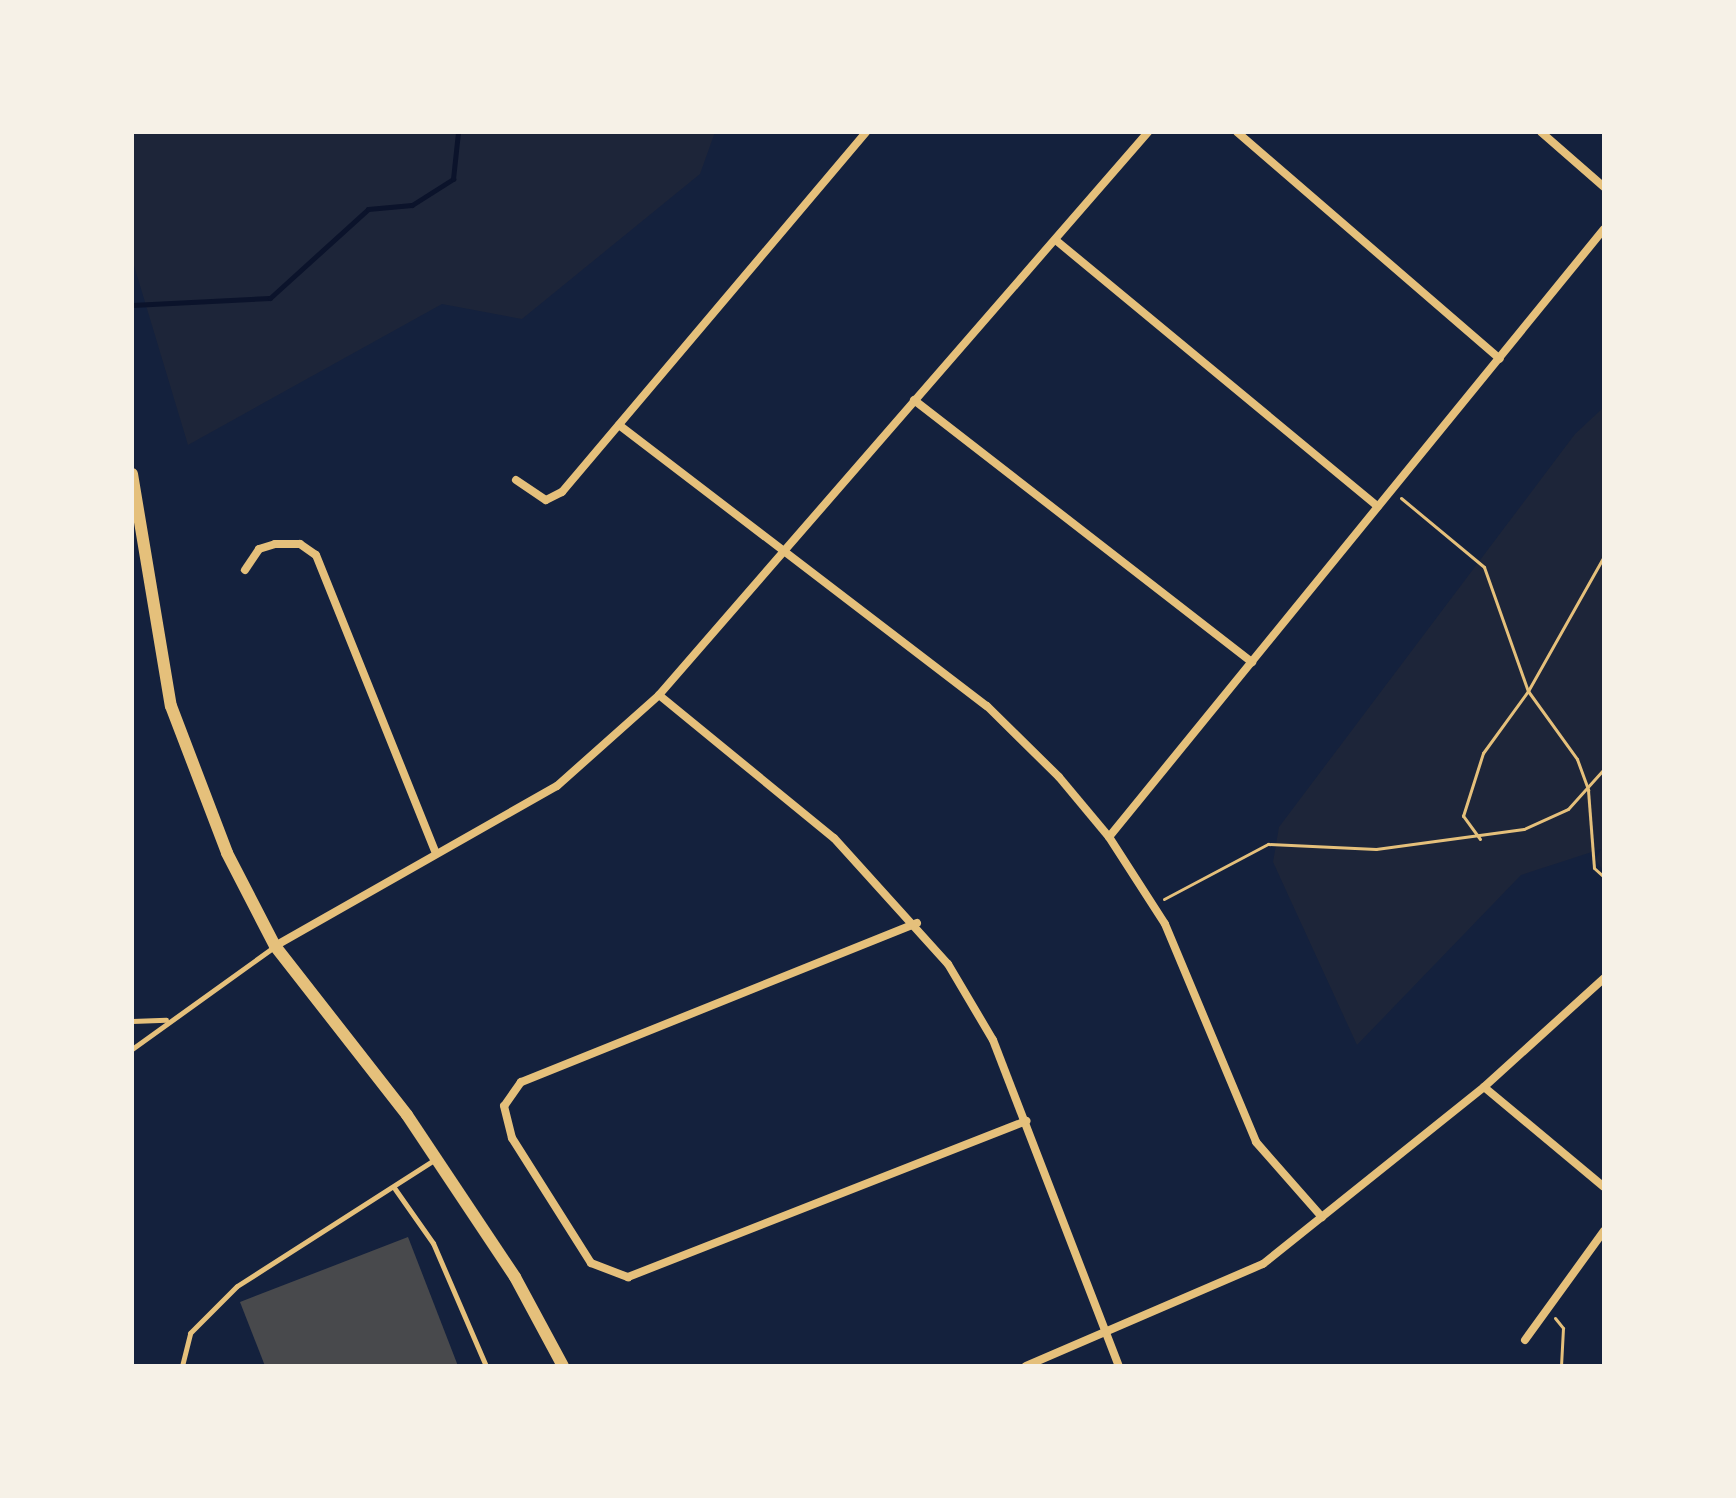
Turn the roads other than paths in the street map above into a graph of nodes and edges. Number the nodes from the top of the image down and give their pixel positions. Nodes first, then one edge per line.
1 (866, 132) edge
2 (1148, 132) edge
3 (1237, 132) edge
4 (1541, 132) edge
5 (1604, 187) edge
6 (1604, 229) edge
7 (1058, 242) junction
8 (1500, 359) junction
9 (914, 400) junction
10 (619, 425) junction
11 (132, 474) edge
12 (516, 480) dead end
13 (1378, 507) junction
14 (785, 554) junction
15 (245, 570) dead end
16 (1252, 662) junction
17 (659, 695) junction
18 (1109, 837) junction
19 (435, 851) junction
20 (917, 923) junction
21 (275, 946) junction
22 (1604, 978) edge
23 (167, 1020) junction
24 (132, 1021) edge
25 (132, 1049) edge
26 (1484, 1087) junction
27 (1027, 1121) junction
28 (436, 1159) junction
29 (1604, 1187) edge
30 (395, 1189) junction
31 (1322, 1217) junction
32 (1604, 1231) edge
33 (1108, 1334) junction
34 (1525, 1340) dead end
35 (182, 1366) edge
36 (486, 1366) edge
37 (563, 1366) edge
38 (1026, 1366) edge
39 (1119, 1366) edge

1 - 10 street
2 - 7 street
3 - 8 street
4 - 5 street
6 - 8 street
7 - 9 street
7 - 13 street
8 - 13 street
9 - 14 street
9 - 16 street
10 - 12 street
10 - 14 street
11 - 21 street
13 - 16 street
14 - 17 street
14 - 18 street
15 - 19 street
16 - 18 street
17 - 19 street
17 - 20 street
18 - 31 street
19 - 21 street
20 - 27 street
20 - 27 street
21 - 23 lane
21 - 28 street
22 - 26 street
23 - 24 lane
23 - 25 lane
26 - 29 street
26 - 31 street
27 - 33 street
28 - 30 lane
28 - 37 street
30 - 35 lane
30 - 36 lane
31 - 33 street
32 - 34 street
33 - 38 street
33 - 39 street

